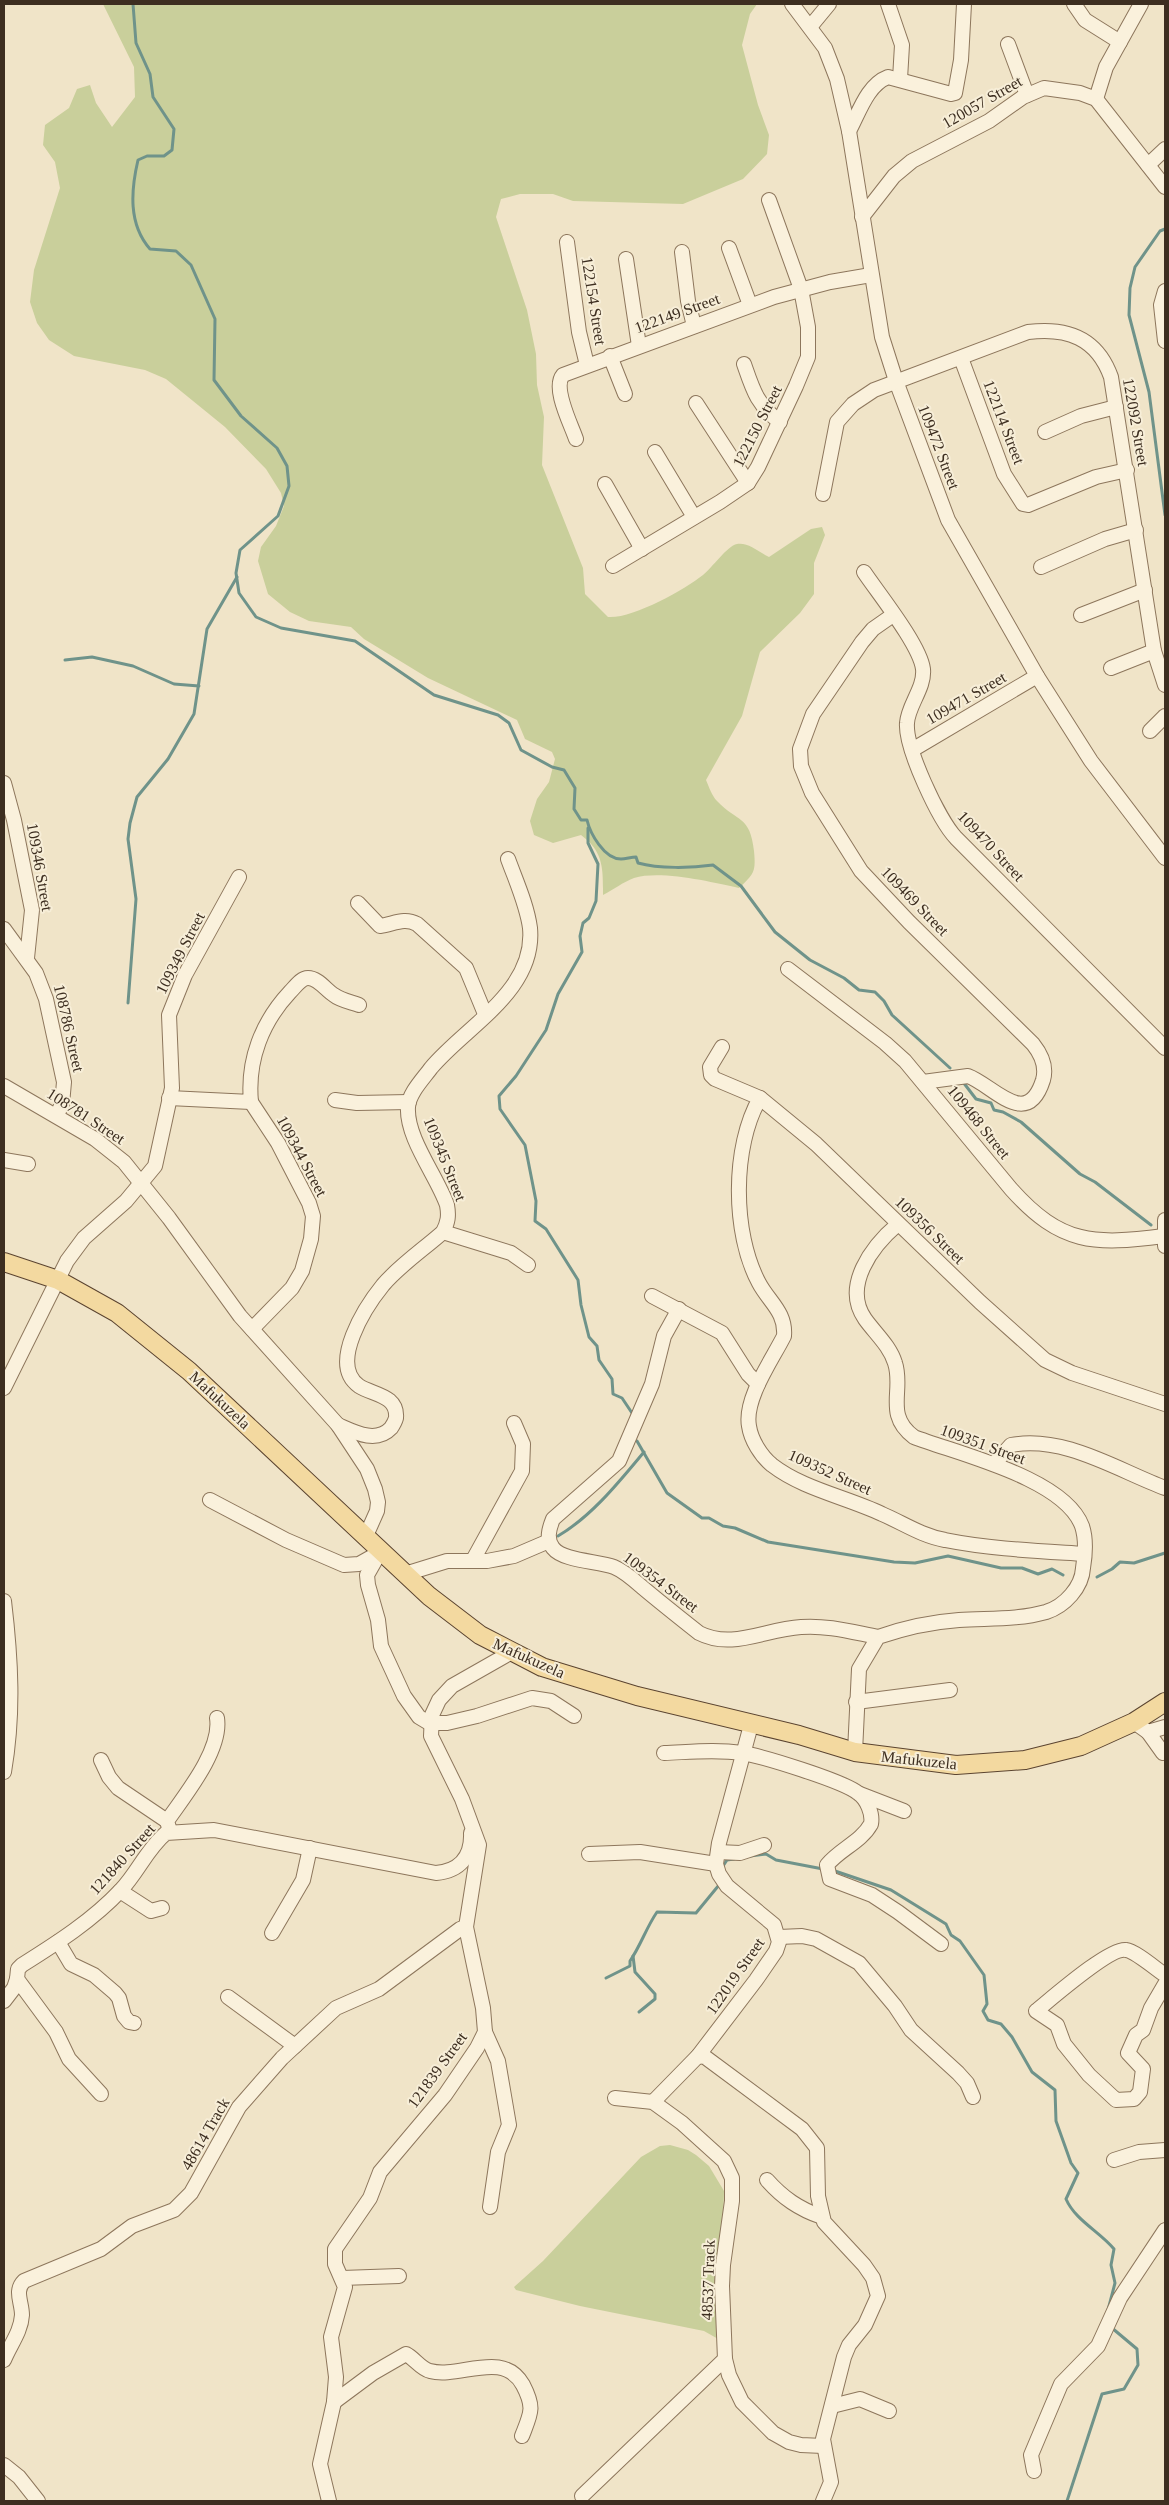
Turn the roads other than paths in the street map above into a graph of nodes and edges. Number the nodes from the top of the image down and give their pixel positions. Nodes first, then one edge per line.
1 (792, 4) edge
2 (829, 4) edge
3 (888, 4) edge
4 (964, 4) edge
5 (1074, 4) edge
6 (1142, 4) edge
7 (810, 27) junction
8 (1120, 42) junction
9 (1008, 44) dead end
10 (900, 79) junction
11 (1027, 95) junction
12 (1096, 99) junction
13 (849, 131) junction
14 (1165, 149) edge
15 (1148, 165) junction
16 (1165, 187) edge
17 (770, 200) dead end
18 (862, 217) junction
19 (567, 242) dead end
20 (729, 248) dead end
21 (682, 252) dead end
22 (626, 259) dead end
23 (871, 276) junction
24 (801, 289) junction
25 (1165, 292) edge
26 (750, 305) junction
27 (694, 326) junction
28 (1165, 341) edge
29 (639, 346) junction
30 (610, 356) junction
31 (961, 358) junction
32 (744, 364) dead end
33 (586, 365) junction
34 (896, 381) junction
35 (625, 394) dead end
36 (696, 403) dead end
37 (1116, 407) junction
38 (780, 422) junction
39 (1045, 432) dead end
40 (576, 439) dead end
41 (655, 452) dead end
42 (1127, 470) junction
43 (748, 483) junction
44 (604, 484) dead end
45 (823, 494) dead end
46 (694, 517) junction
47 (1136, 530) junction
48 (642, 549) junction
49 (613, 566) dead end
50 (1041, 567) dead end
51 (864, 572) dead end
52 (1145, 590) junction
53 (893, 614) junction
54 (1081, 615) dead end
55 (1154, 651) junction
56 (1111, 668) dead end
57 (1037, 676) junction
58 (1165, 685) edge
59 (1165, 716) edge
60 (1150, 730) dead end
61 (912, 750) junction
62 (4, 782) edge
63 (1165, 858) edge
64 (508, 859) dead end
65 (239, 877) dead end
66 (358, 903) dead end
67 (4, 929) edge
68 (27, 958) junction
69 (788, 969) dead end
70 (359, 1005) dead end
71 (485, 1014) junction
72 (722, 1047) dead end
73 (1165, 1048) edge
74 (923, 1082) junction
75 (4, 1086) edge
76 (169, 1098) junction
77 (760, 1098) junction
78 (335, 1100) dead end
79 (251, 1102) junction
80 (409, 1102) junction
81 (57, 1115) junction
82 (4, 1160) edge
83 (28, 1164) dead end
84 (140, 1184) junction
85 (1165, 1220) edge
86 (898, 1224) junction
87 (443, 1232) junction
88 (1164, 1241) edge
89 (528, 1265) dead end
90 (7, 1267) edge
91 (58, 1280) junction
92 (652, 1296) dead end
93 (679, 1309) junction
94 (252, 1329) junction
95 (758, 1384) junction
96 (4, 1388) edge
97 (1165, 1404) edge
98 (514, 1423) dead end
99 (338, 1425) junction
100 (994, 1464) junction
101 (1165, 1488) edge
102 (210, 1500) dead end
103 (365, 1538) junction
104 (549, 1541) junction
105 (380, 1552) junction
106 (1084, 1554) junction
107 (473, 1560) junction
108 (405, 1574) junction
109 (4, 1600) edge
110 (878, 1637) junction
111 (510, 1653) junction
112 (950, 1690) dead end
113 (856, 1702) junction
114 (1165, 1702) edge
115 (574, 1716) dead end
116 (216, 1718) dead end
117 (431, 1722) junction
118 (751, 1725) junction
119 (1141, 1727) junction
120 (1165, 1727) edge
121 (855, 1752) junction
122 (664, 1753) dead end
123 (744, 1753) junction
124 (1163, 1753) dead end
125 (101, 1760) dead end
126 (4, 1772) edge
127 (860, 1794) junction
128 (904, 1811) dead end
129 (471, 1820) junction
130 (169, 1826) junction
131 (764, 1845) dead end
132 (310, 1848) junction
133 (589, 1854) dead end
134 (717, 1858) junction
135 (120, 1891) junction
136 (162, 1908) dead end
137 (466, 1927) junction
138 (272, 1933) dead end
139 (778, 1938) junction
140 (58, 1942) junction
141 (941, 1944) dead end
142 (1165, 1975) edge
143 (17, 1979) junction
144 (1165, 1984) edge
145 (228, 1997) dead end
146 (4, 2001) edge
147 (134, 2023) dead end
148 (485, 2032) junction
149 (295, 2046) junction
150 (698, 2056) junction
151 (101, 2094) dead end
152 (973, 2097) dead end
153 (615, 2098) dead end
154 (653, 2102) junction
155 (1165, 2150) edge
156 (1114, 2160) dead end
157 (767, 2180) dead end
158 (490, 2207) dead end
159 (822, 2217) junction
160 (1165, 2230) edge
161 (399, 2276) dead end
162 (342, 2278) junction
163 (725, 2359) junction
164 (4, 2360) edge
165 (334, 2402) junction
166 (832, 2406) junction
167 (889, 2411) dead end
168 (522, 2436) dead end
169 (823, 2446) junction
170 (4, 2465) edge
171 (1034, 2471) dead end
172 (582, 2496) dead end
173 (328, 2500) edge
174 (38, 2501) edge
175 (823, 2501) edge

1 - 7 street, 109472 Street
2 - 7 street
3 - 10 street
4 - 10 street, 120057 Street
5 - 8 street
6 - 8 street
7 - 13 street, 109472 Street
8 - 12 street
9 - 11 street
10 - 13 street
11 - 12 street, 120057 Street
11 - 18 street, 120057 Street
12 - 15 street
13 - 18 street, 109472 Street
14 - 15 street
15 - 16 street
17 - 24 street, 122150 Street
18 - 23 street, 109472 Street
19 - 33 street, 122154 Street
20 - 26 street
21 - 27 street
22 - 29 street
23 - 24 street, 122149 Street
23 - 34 street, 109472 Street
24 - 26 street, 122149 Street
24 - 38 street, 122150 Street
25 - 28 street
26 - 27 street, 122149 Street
27 - 29 street, 122149 Street
29 - 30 street, 122149 Street
30 - 33 street, 122149 Street
30 - 35 street
31 - 34 street, 122092 Street
31 - 37 street, 122092 Street
31 - 42 street, 122114 Street
32 - 38 street
33 - 40 street, 122149 Street
34 - 45 street
34 - 57 street, 109472 Street
36 - 43 street
37 - 39 street
37 - 42 street, 122092 Street
38 - 43 street, 122150 Street
41 - 46 street
42 - 47 street, 122092 Street
43 - 46 street, 122150 Street
44 - 48 street
46 - 48 street, 122150 Street
47 - 50 street
47 - 52 street, 122092 Street
48 - 49 street, 122150 Street
51 - 53 street, 109470 Street
52 - 54 street
52 - 55 street, 122092 Street
53 - 61 street, 109470 Street
53 - 74 street, 109469 Street
55 - 56 street
55 - 58 street, 122092 Street
57 - 61 street, 109471 Street
57 - 63 street, 109472 Street
59 - 60 street
61 - 73 street, 109470 Street
62 - 68 street, 109346 Street
64 - 71 street, 109345 Street
65 - 76 street, 109349 Street
66 - 71 street
67 - 68 street, 108786 Street
68 - 81 street, 108786 Street
69 - 74 street, 109468 Street
70 - 79 street
71 - 80 street, 109345 Street
72 - 77 street, 109356 Street
74 - 88 street, 109468 Street
75 - 81 street, 108781 Street
76 - 79 street
76 - 84 street, 109349 Street
77 - 86 street, 109356 Street
77 - 95 street, 109352 Street
78 - 80 street
79 - 94 street, 109344 Street
80 - 87 street, 109345 Street
81 - 84 street, 108781 Street
82 - 83 street
84 - 91 street, 109349 Street
84 - 94 street
85 - 88 street
86 - 97 street, 109356 Street
86 - 100 street, 109351 Street
87 - 89 street
87 - 99 street
90 - 91 main road, Mafukuzela
91 - 96 street, 109349 Street
91 - 103 main road, Mafukuzela
92 - 93 street
93 - 95 street
93 - 104 street
94 - 99 street
95 - 106 street, 109352 Street
98 - 107 street
99 - 103 street
100 - 101 street
100 - 106 street, 109351 Street
102 - 105 street
103 - 105 main road, Mafukuzela
104 - 107 street
104 - 110 street, 109354 Street
105 - 108 main road, Mafukuzela
105 - 117 street
106 - 110 street, 109351 Street
107 - 108 street
108 - 111 main road, Mafukuzela
109 - 126 street
110 - 113 street
111 - 117 street
111 - 118 main road, Mafukuzela
112 - 113 street
113 - 121 street
114 - 119 main road, Mafukuzela
115 - 117 street
116 - 130 street
117 - 129 street, 121839 Street
118 - 121 main road, Mafukuzela
118 - 123 street
119 - 120 street
119 - 121 main road, Mafukuzela
119 - 124 street
122 - 123 street
123 - 127 street
123 - 134 street
125 - 130 street
127 - 128 street
127 - 141 street
129 - 132 street, 121840 Street
129 - 137 street, 121839 Street
130 - 132 street, 121840 Street
130 - 135 street, 121840 Street
131 - 134 street
132 - 138 street
133 - 134 street
134 - 139 street, 122019 Street
135 - 136 street
135 - 140 street, 121840 Street
137 - 148 street, 121839 Street
137 - 149 street, 48614 Track
139 - 150 street, 122019 Street
139 - 152 street
140 - 143 street, 121840 Street
140 - 147 street
142 - 144 street
143 - 146 street, 121840 Street
143 - 151 street
145 - 149 street
148 - 158 street
148 - 162 street, 121839 Street
149 - 164 street, 48614 Track
150 - 154 street, 122019 Street
150 - 159 street
153 - 154 street
154 - 163 street, 48537 Track
155 - 156 street
157 - 159 street
159 - 166 street
160 - 171 street
161 - 162 street
162 - 165 street, 121839 Street
163 - 169 street, 48537 Track
163 - 172 street
165 - 168 street
165 - 173 street, 121839 Street
166 - 167 street
166 - 169 street
169 - 175 street
170 - 174 street

